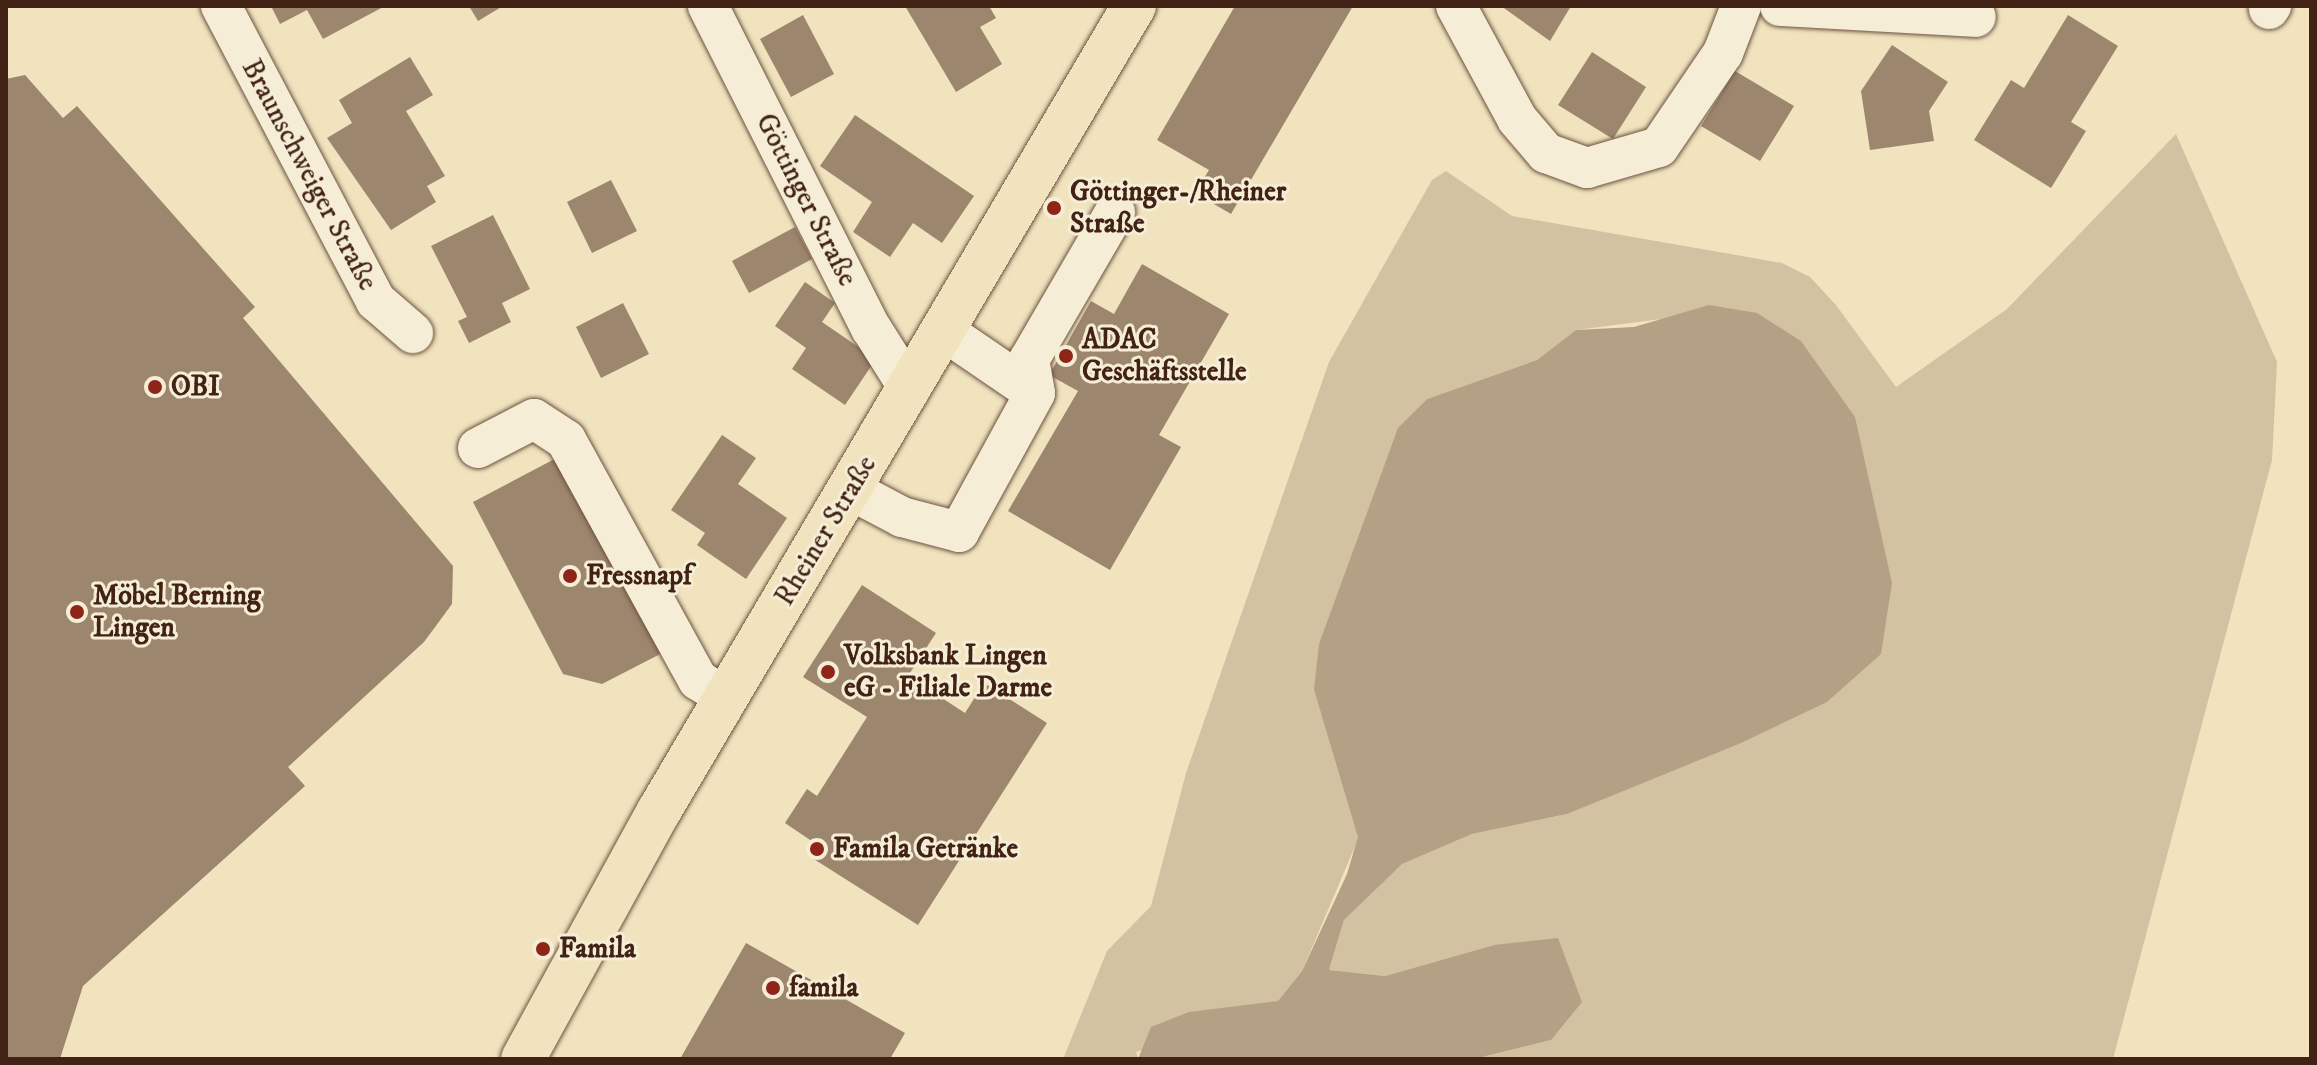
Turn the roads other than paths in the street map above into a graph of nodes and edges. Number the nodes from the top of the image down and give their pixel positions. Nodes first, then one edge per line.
1 (221, 6) edge
2 (708, 6) edge
3 (1134, 6) edge
4 (1456, 6) edge
5 (1741, 6) edge
6 (1780, 6) edge
7 (1976, 17) dead end
8 (1115, 212) dead end
9 (944, 331) junction
10 (413, 333) dead end
11 (910, 390) junction
12 (1035, 393) junction
13 (478, 448) dead end
14 (851, 490) junction
15 (727, 698) junction
16 (523, 1059) edge

1 - 10 street, Braunschweiger Straße
2 - 11 street, Göttinger Straße
3 - 9 main road, Rheiner Straße
4 - 5 street
6 - 7 street
8 - 12 street
9 - 11 main road, Rheiner Straße
9 - 12 street
11 - 14 main road, Rheiner Straße
12 - 14 street
13 - 15 street
14 - 15 main road, Rheiner Straße
15 - 16 main road, Rheiner Straße

